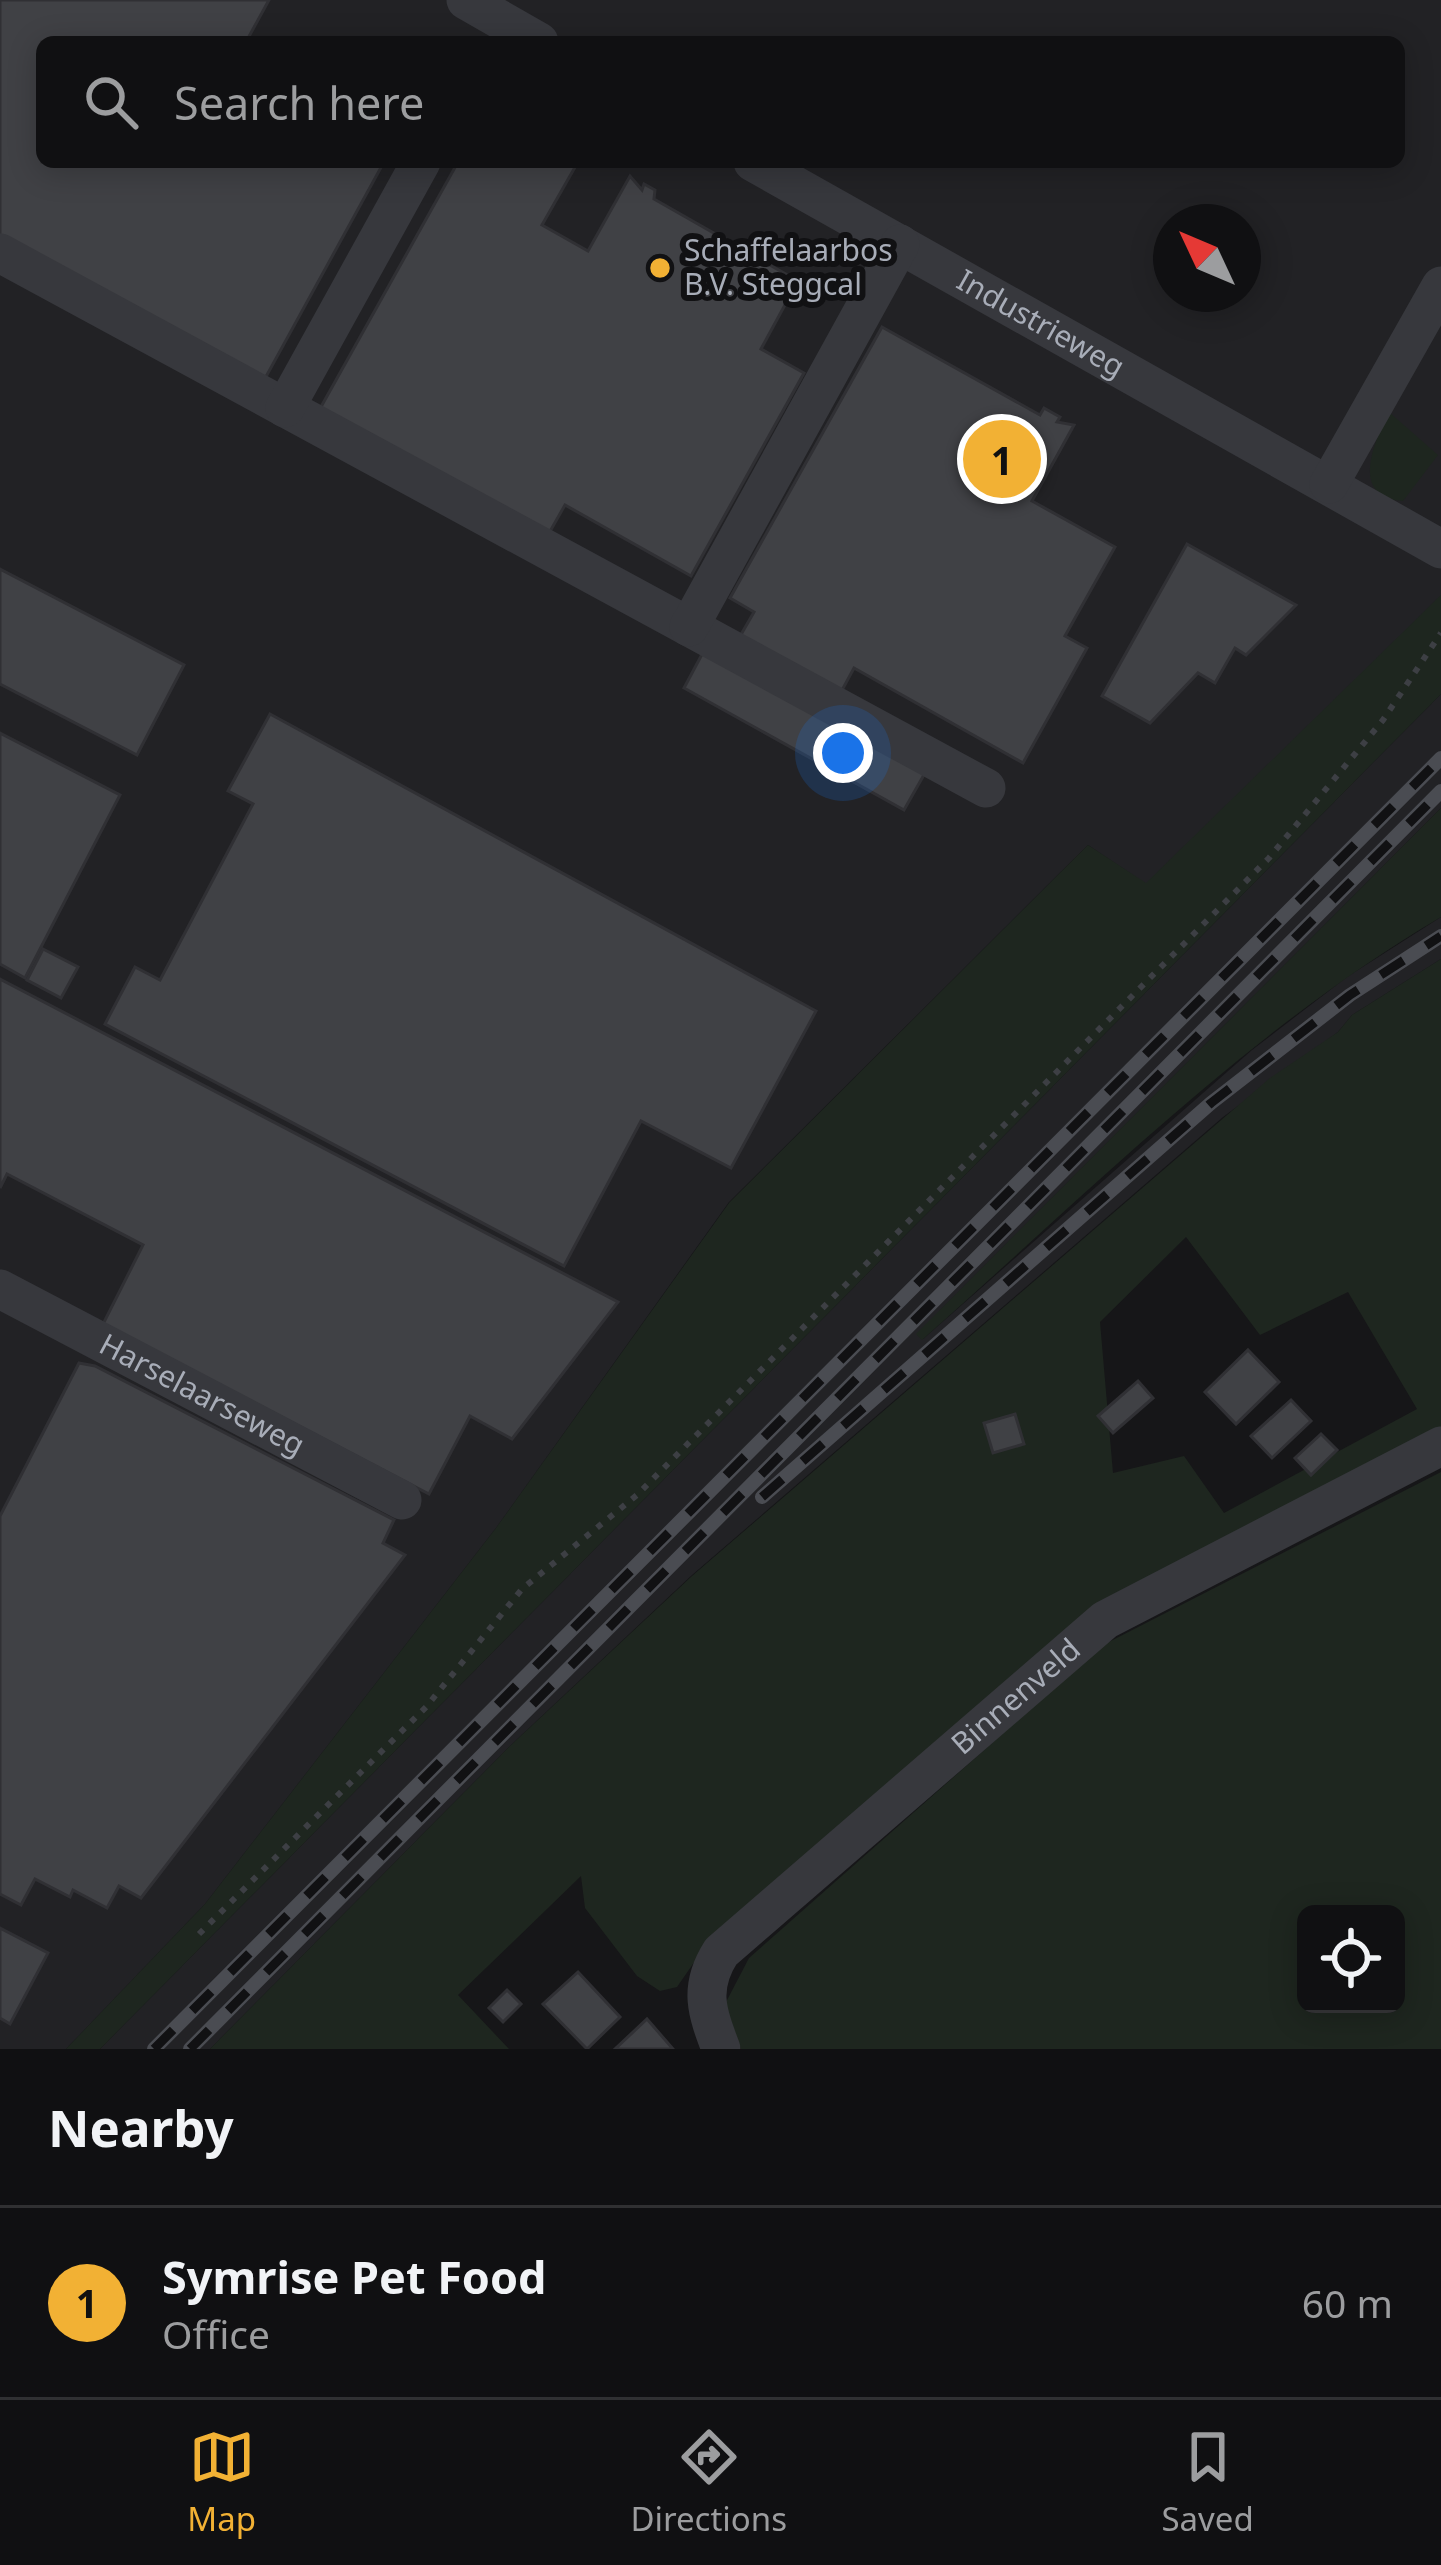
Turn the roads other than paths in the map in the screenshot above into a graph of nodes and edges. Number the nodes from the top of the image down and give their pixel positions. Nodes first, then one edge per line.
1 (466, 0) edge
2 (494, 31) edge
3 (419, 168) edge
4 (764, 168) edge
5 (900, 244) junction
6 (0, 254) edge
7 (1441, 286) edge
8 (285, 408) junction
9 (1329, 484) junction
10 (1441, 549) edge
11 (689, 627) junction
12 (986, 788) dead end
13 (0, 1289) edge
14 (1441, 1446) edge
15 (402, 1500) dead end
16 (721, 2049) edge

1 - 2 street
3 - 8 street
4 - 5 street, Industrieweg
5 - 9 street, Industrieweg
5 - 11 street
6 - 8 street
7 - 9 street
8 - 11 street
9 - 10 street, Industrieweg
11 - 12 street
13 - 15 street, Harselaarseweg
14 - 16 street, Binnenveld

